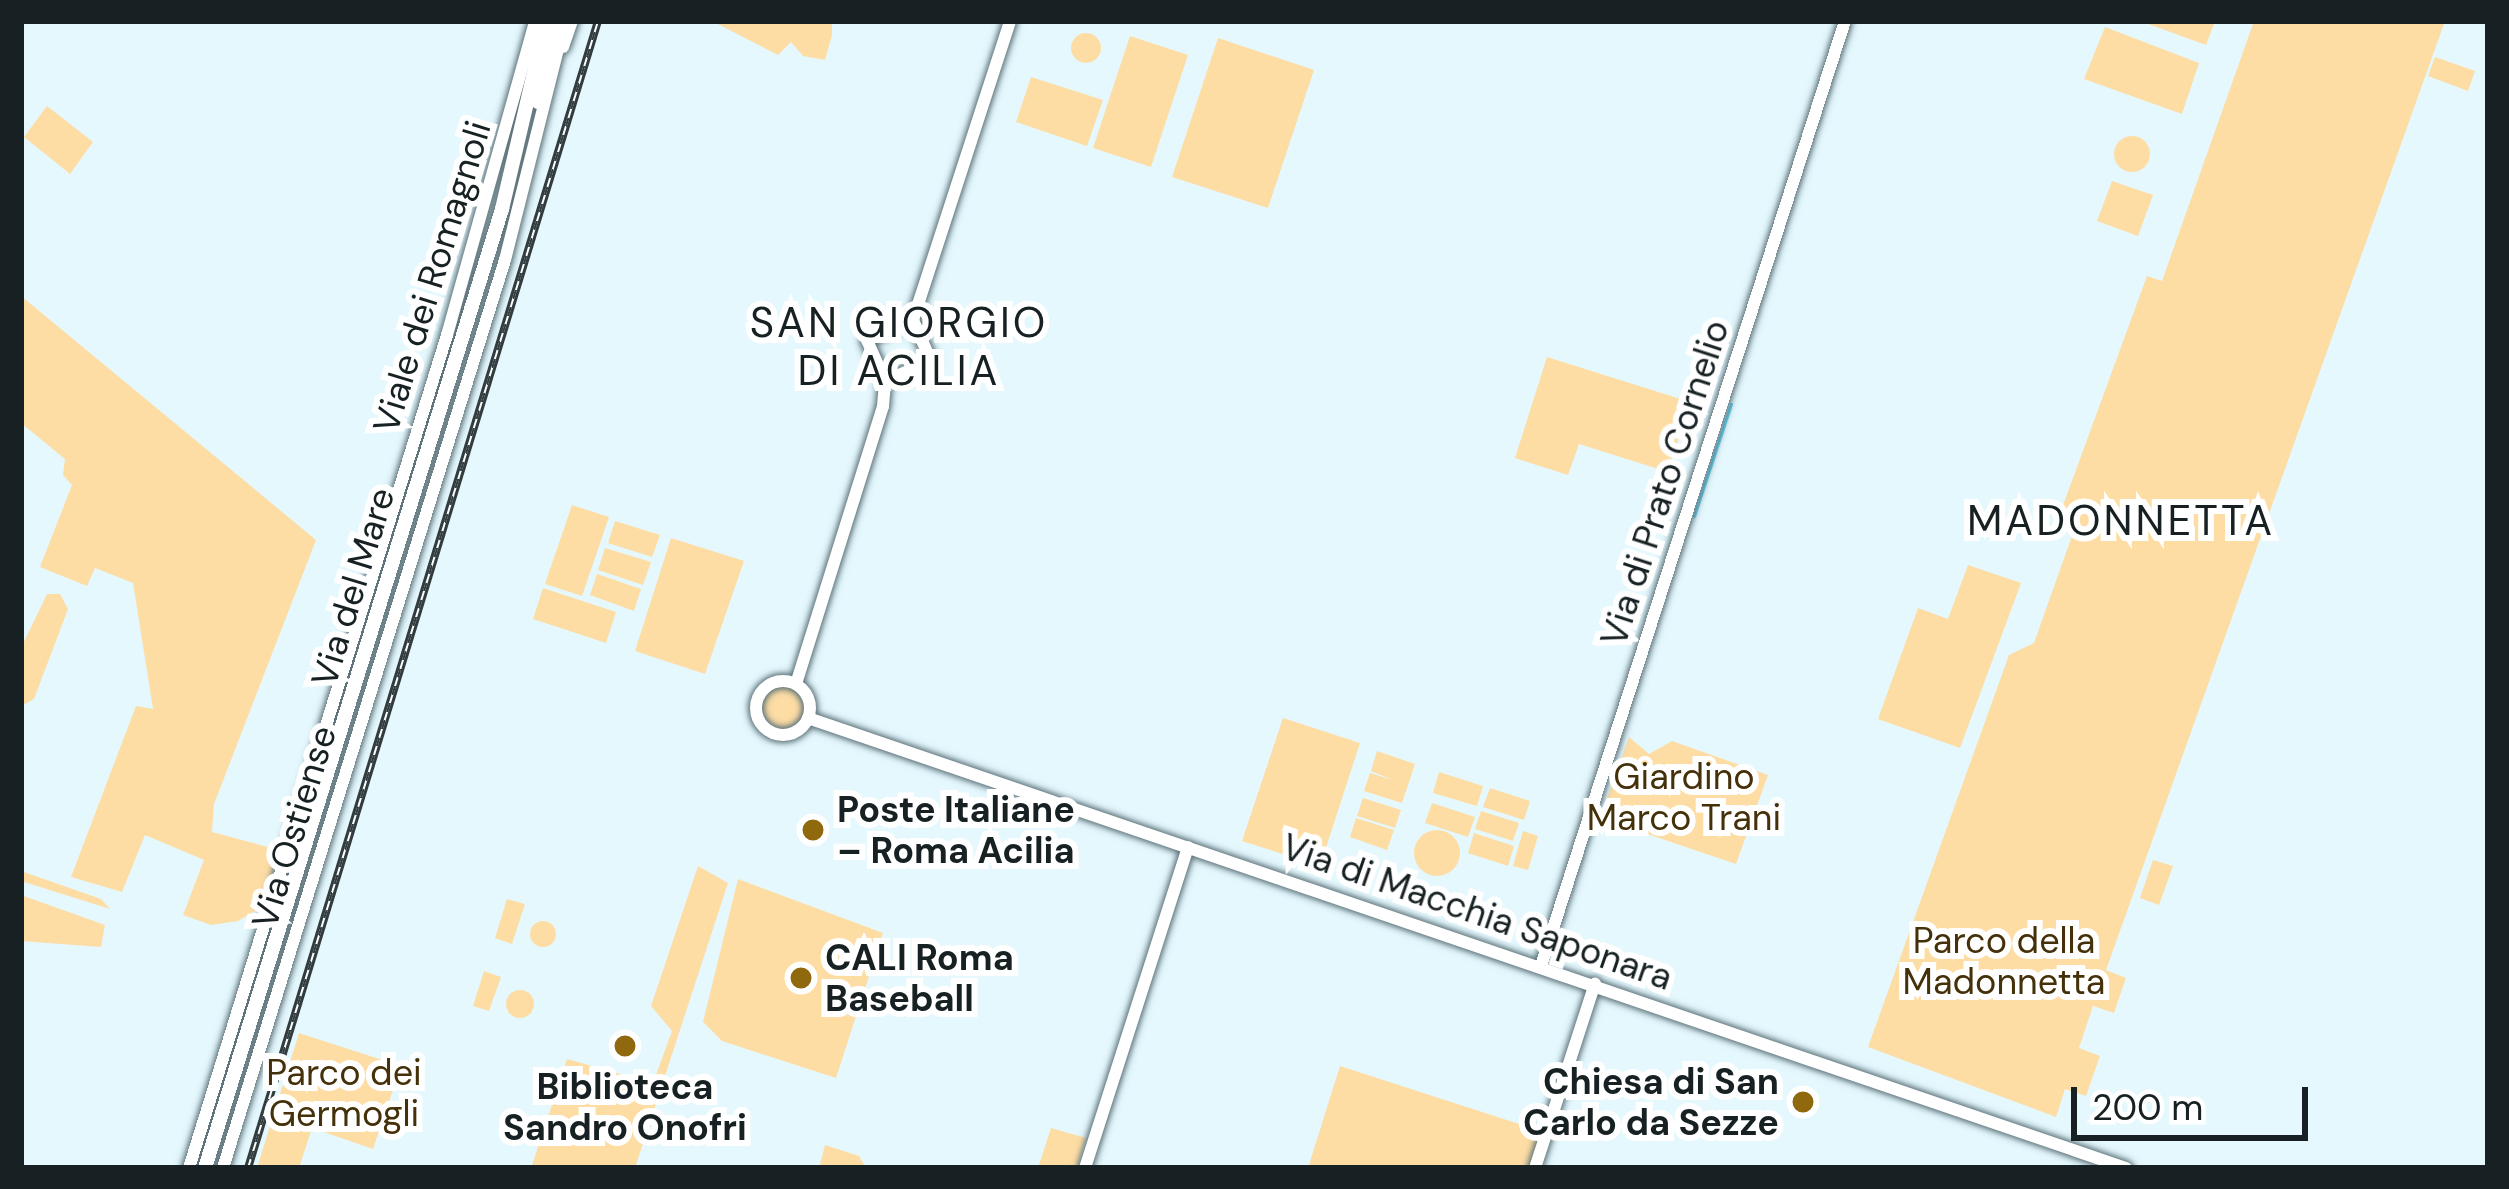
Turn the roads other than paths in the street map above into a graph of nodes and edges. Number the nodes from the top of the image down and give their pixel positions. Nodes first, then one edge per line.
1 (535, 21) edge
2 (546, 21) edge
3 (565, 21) edge
4 (1010, 21) edge
5 (1845, 21) edge
6 (502, 209) junction
7 (913, 320) junction
8 (885, 381) junction
9 (796, 684) junction
10 (808, 718) junction
11 (1188, 847) junction
12 (1208, 854) junction
13 (1181, 870) junction
14 (1542, 963) junction
15 (1595, 983) junction
16 (189, 1168) edge
17 (205, 1168) edge
18 (223, 1168) edge
19 (1085, 1168) edge
20 (1535, 1168) edge
21 (2126, 1168) edge

1 - 16 street, Viale dei Romagnoli
2 - 6 main road, Via del Mare
3 - 6 main road
3 - 18 street, Via Ostiense
4 - 7 street
5 - 14 street, Via di Prato Cornelio
6 - 17 main road, Via del Mare
7 - 8 street
7 - 8 street
8 - 9 street
9 - 10 street
9 - 10 street
10 - 11 street, Via di Macchia Saponara
11 - 12 street, Via di Macchia Saponara
11 - 13 street
12 - 13 street
12 - 14 street, Via di Macchia Saponara
13 - 19 street
14 - 15 street, Via di Macchia Saponara
15 - 20 street
15 - 21 street, Via di Macchia Saponara

